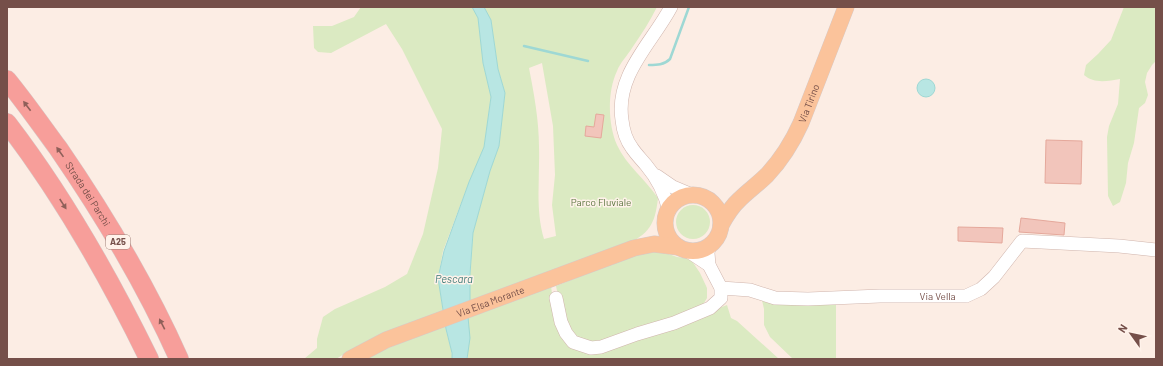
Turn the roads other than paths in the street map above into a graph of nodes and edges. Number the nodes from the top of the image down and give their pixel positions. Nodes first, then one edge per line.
1 (846, 7) edge
2 (669, 9) edge
3 (7, 80) edge
4 (7, 123) edge
5 (647, 166) junction
6 (752, 188) junction
7 (692, 195) junction
8 (710, 201) junction
9 (667, 216) junction
10 (721, 225) junction
11 (709, 246) junction
12 (634, 248) junction
13 (683, 249) junction
14 (1156, 250) edge
15 (709, 265) junction
16 (721, 288) junction
17 (556, 298) dead end
18 (149, 359) edge
19 (179, 359) edge
20 (350, 359) edge

1 - 6 main road, Via Tirino
2 - 5 street
19 -> 3 highway, Strada dei Parchi / A25
4 -> 18 highway, A25
5 - 7 street
5 - 9 street
6 - 8 main road, Via Tirino
6 - 10 main road, Via Tirino
7 - 8 main road
7 - 9 main road
8 - 10 main road
9 - 12 main road, Via Elsa Morante
9 - 13 main road
10 - 11 main road
11 - 13 main road
11 - 15 street
12 - 13 main road, Via Elsa Morante
12 - 20 main road, Via Elsa Morante
13 - 15 street
14 - 16 street, Via Vella
15 - 16 street
16 - 17 street

